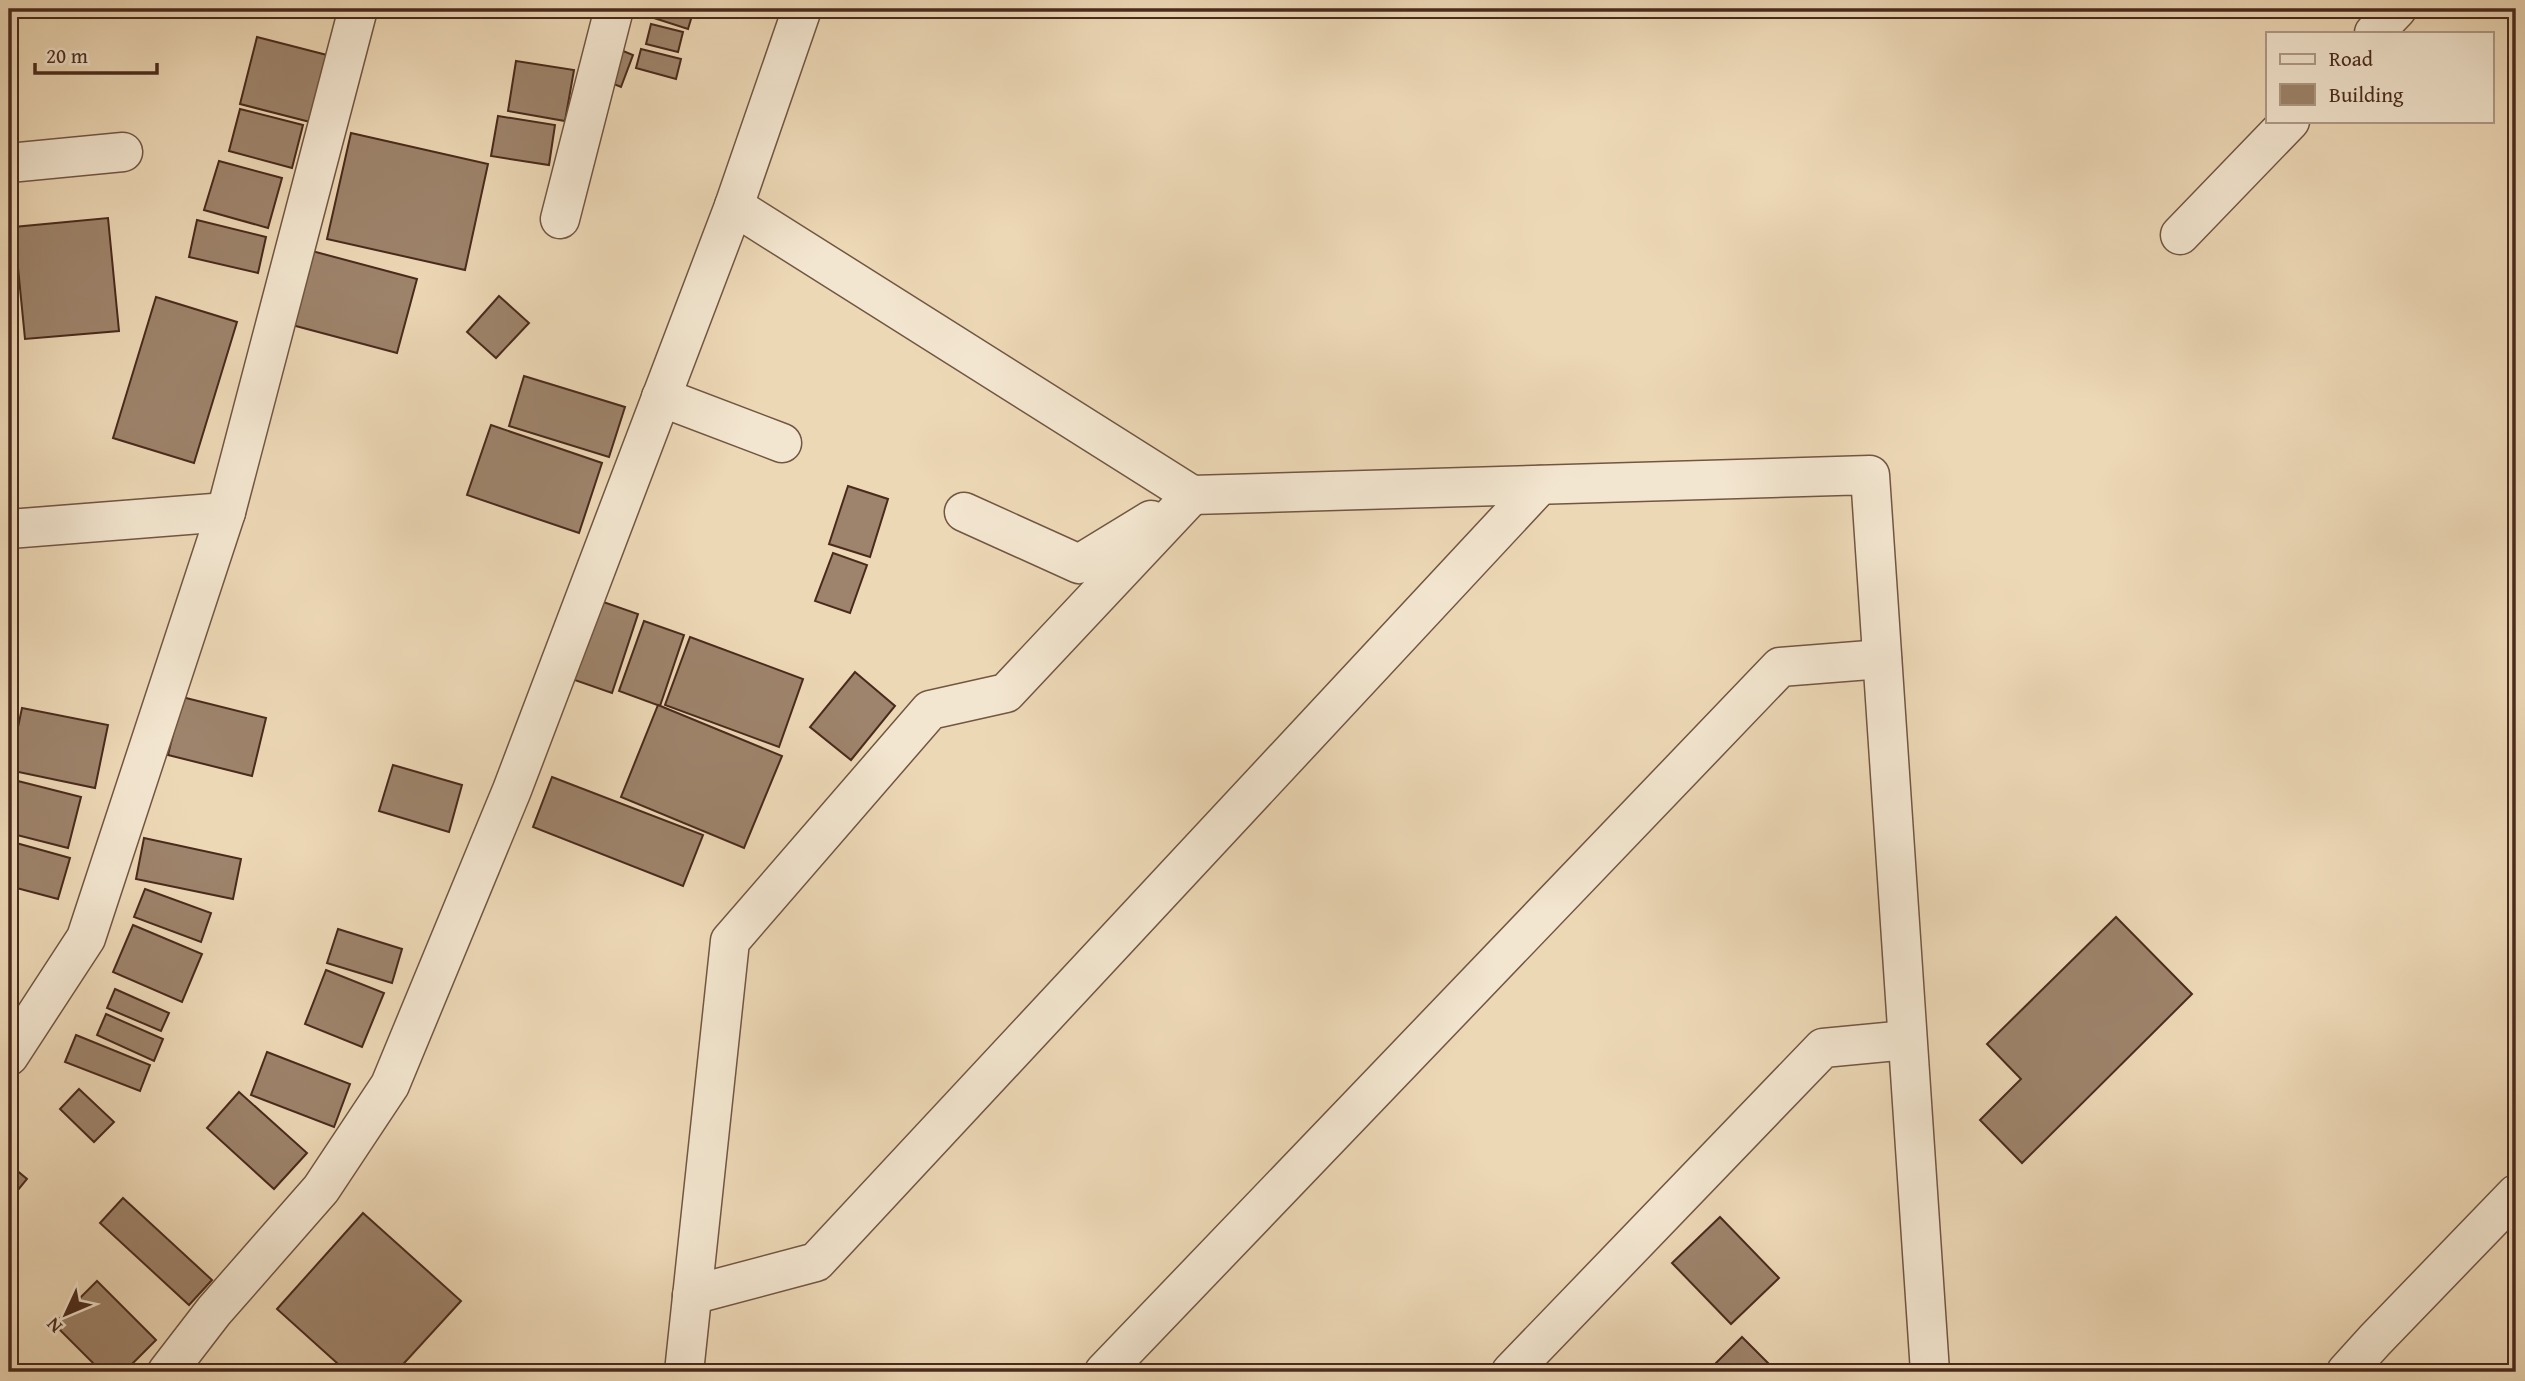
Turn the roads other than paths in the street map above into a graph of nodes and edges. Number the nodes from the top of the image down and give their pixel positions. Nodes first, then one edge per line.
1 (358, 9) edge
2 (614, 9) edge
3 (802, 9) edge
4 (2397, 9) edge
5 (2375, 32) edge
6 (2289, 122) edge
7 (123, 152) dead end
8 (9, 163) edge
9 (734, 206) junction
10 (560, 219) dead end
11 (2180, 235) dead end
12 (661, 397) junction
13 (782, 443) dead end
14 (1540, 485) junction
15 (1192, 495) junction
16 (226, 512) junction
17 (964, 512) dead end
18 (9, 529) edge
19 (1882, 659) junction
20 (1907, 1040) junction
21 (9, 1056) edge
22 (2516, 1194) edge
23 (692, 1295) junction
24 (167, 1372) edge
25 (684, 1372) edge
26 (1104, 1372) edge
27 (1511, 1372) edge
28 (1930, 1372) edge
29 (2346, 1372) edge

1 - 16 street
2 - 10 street
3 - 9 street
4 - 5 street
6 - 11 street
7 - 8 street
9 - 12 street
9 - 15 street
12 - 13 street
12 - 24 street
14 - 15 street
14 - 19 street
14 - 23 street
15 - 17 street
15 - 23 street
16 - 18 street
16 - 21 street
19 - 20 street
19 - 26 street
20 - 27 street
20 - 28 street
22 - 29 street
23 - 25 street

